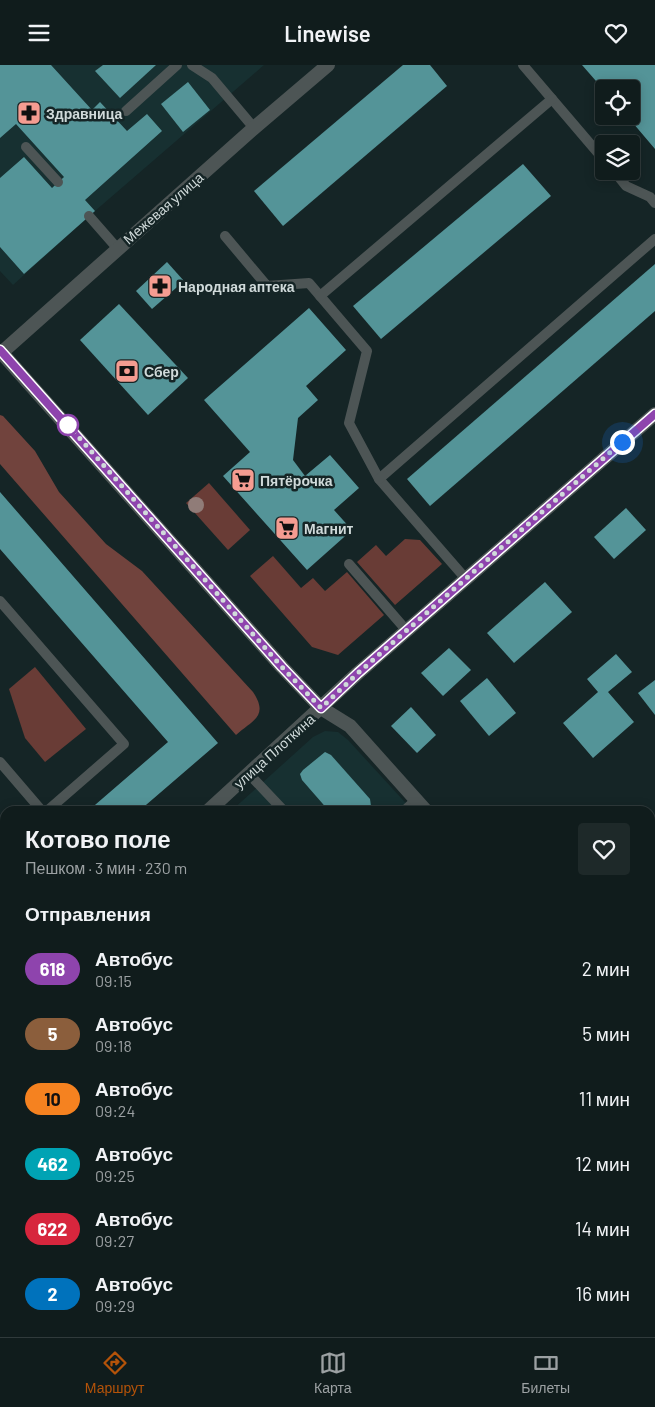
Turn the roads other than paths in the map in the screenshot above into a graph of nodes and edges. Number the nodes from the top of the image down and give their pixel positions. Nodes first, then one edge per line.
1 (177, 65) edge
2 (192, 65) edge
3 (328, 65) edge
4 (523, 65) edge
5 (552, 99) junction
6 (126, 111) dead end
7 (254, 128) junction
8 (26, 147) dead end
9 (595, 149) edge
10 (621, 180) edge
11 (58, 183) dead end
12 (653, 198) edge
13 (89, 216) dead end
14 (225, 236) dead end
15 (655, 239) edge
16 (117, 249) junction
17 (320, 297) junction
18 (1, 352) edge
19 (655, 414) edge
20 (379, 479) junction
21 (349, 564) dead end
22 (466, 579) junction
23 (0, 601) edge
24 (407, 631) junction
25 (321, 708) junction
26 (0, 762) edge
27 (249, 774) junction
28 (416, 800) junction
29 (38, 806) edge
30 (52, 806) edge
31 (214, 806) edge
32 (279, 806) edge
33 (409, 806) edge
34 (421, 806) edge

1 - 6 lane
2 - 7 lane
3 - 7 street, Межевая улица
4 - 5 lane
5 - 9 lane
5 - 17 lane
7 - 16 street, Межевая улица
8 - 11 lane
10 - 12 lane
13 - 16 lane
14 - 17 lane
15 - 20 lane
16 - 18 street, Межевая улица
17 - 20 lane
18 - 25 street
19 - 22 street, улица Плоткина
20 - 22 lane
21 - 24 lane
22 - 24 street, улица Плоткина
23 - 30 lane
24 - 25 street, улица Плоткина
25 - 27 street, улица Плоткина
25 - 28 street
26 - 29 lane
27 - 31 street, улица Плоткина
27 - 32 lane
28 - 33 lane
28 - 34 street

